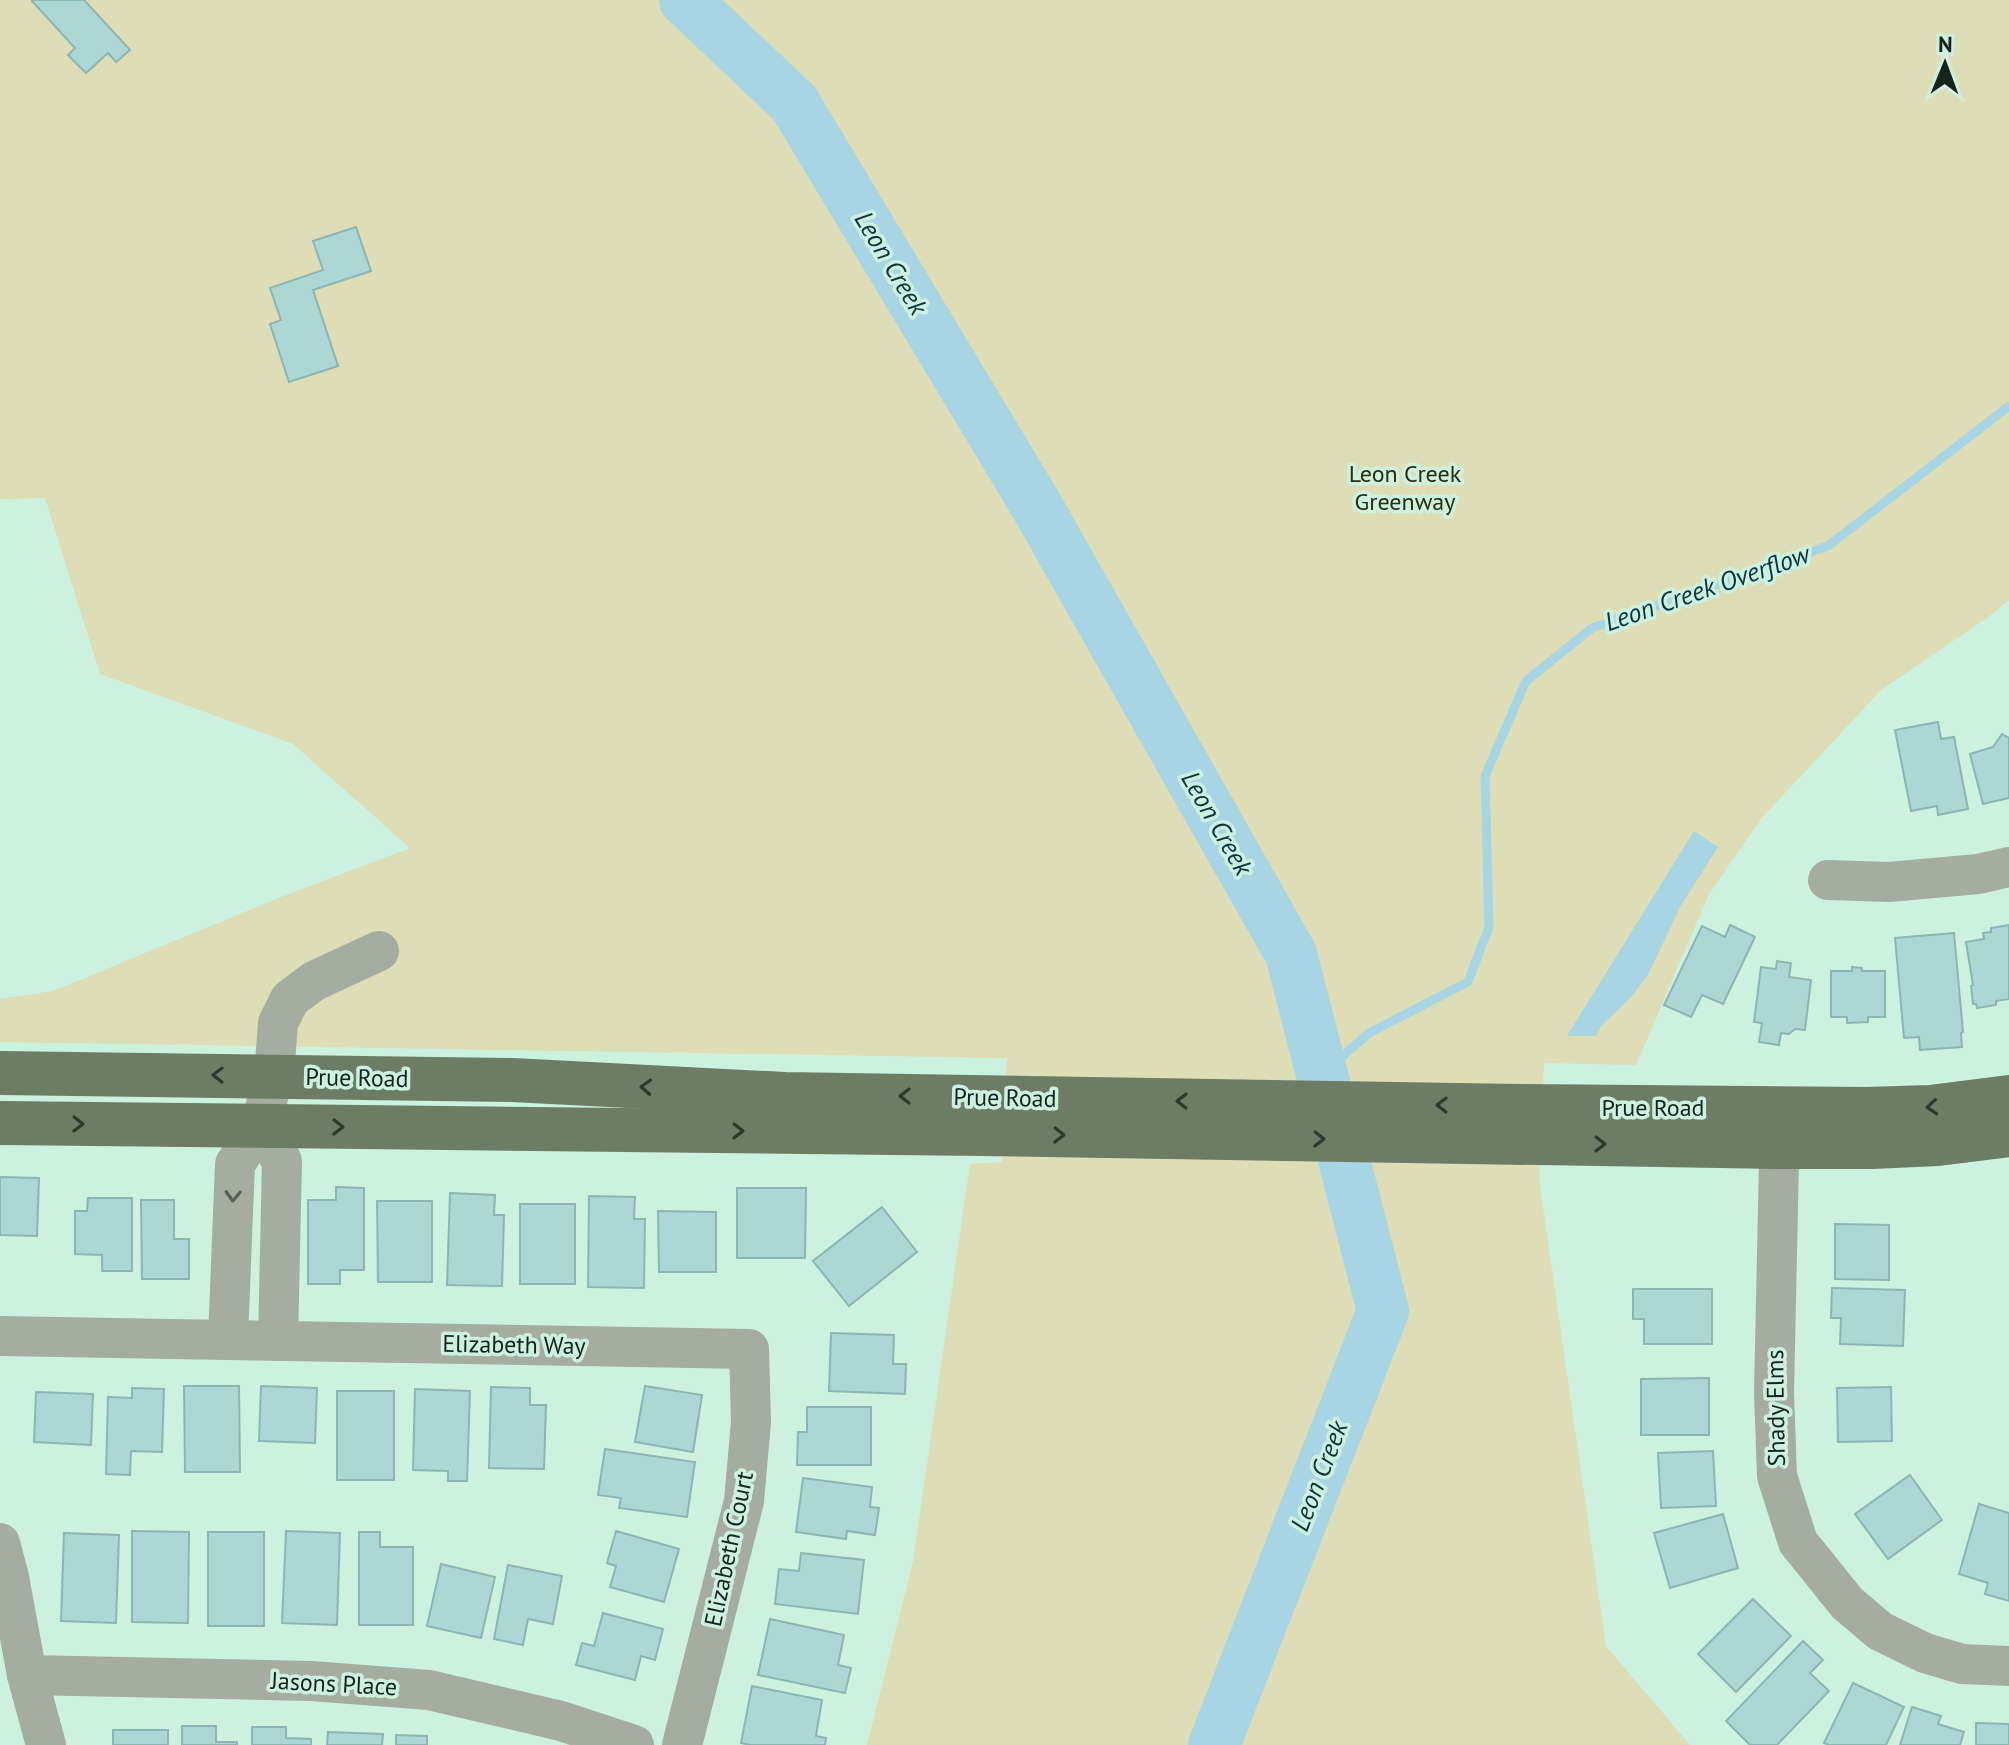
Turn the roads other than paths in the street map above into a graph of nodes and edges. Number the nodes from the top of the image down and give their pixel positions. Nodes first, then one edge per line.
1 (2009, 867) edge
2 (1828, 880) dead end
3 (379, 951) dead end
4 (0, 1073) edge
5 (274, 1076) junction
6 (2009, 1097) edge
7 (982, 1116) junction
8 (0, 1123) edge
9 (260, 1126) junction
10 (1780, 1128) junction
11 (2009, 1135) edge
12 (0, 1336) edge
13 (228, 1339) junction
14 (278, 1341) junction
15 (749, 1349) joint
16 (0, 1543) edge
17 (2009, 1666) edge
18 (27, 1675) junction
19 (46, 1745) edge
20 (634, 1745) edge
21 (682, 1745) edge

1 - 2 street
3 - 5 street
5 -> 4 main road, Prue Road
7 -> 5 main road, Prue Road
5 - 9 street
6 -> 10 main road, Prue Road
9 -> 7 main road, Prue Road
7 - 10 main road, Prue Road
8 -> 9 main road, Prue Road
9 -> 13 street
9 - 14 street
10 - 11 main road, Prue Road
10 - 17 street, Shady Elms
12 - 13 street, Elizabeth Way
13 - 14 street, Elizabeth Way
14 - 15 street, Elizabeth Way
15 - 21 street, Elizabeth Court
16 - 18 street
18 - 19 street
18 - 20 street, Jasons Place

